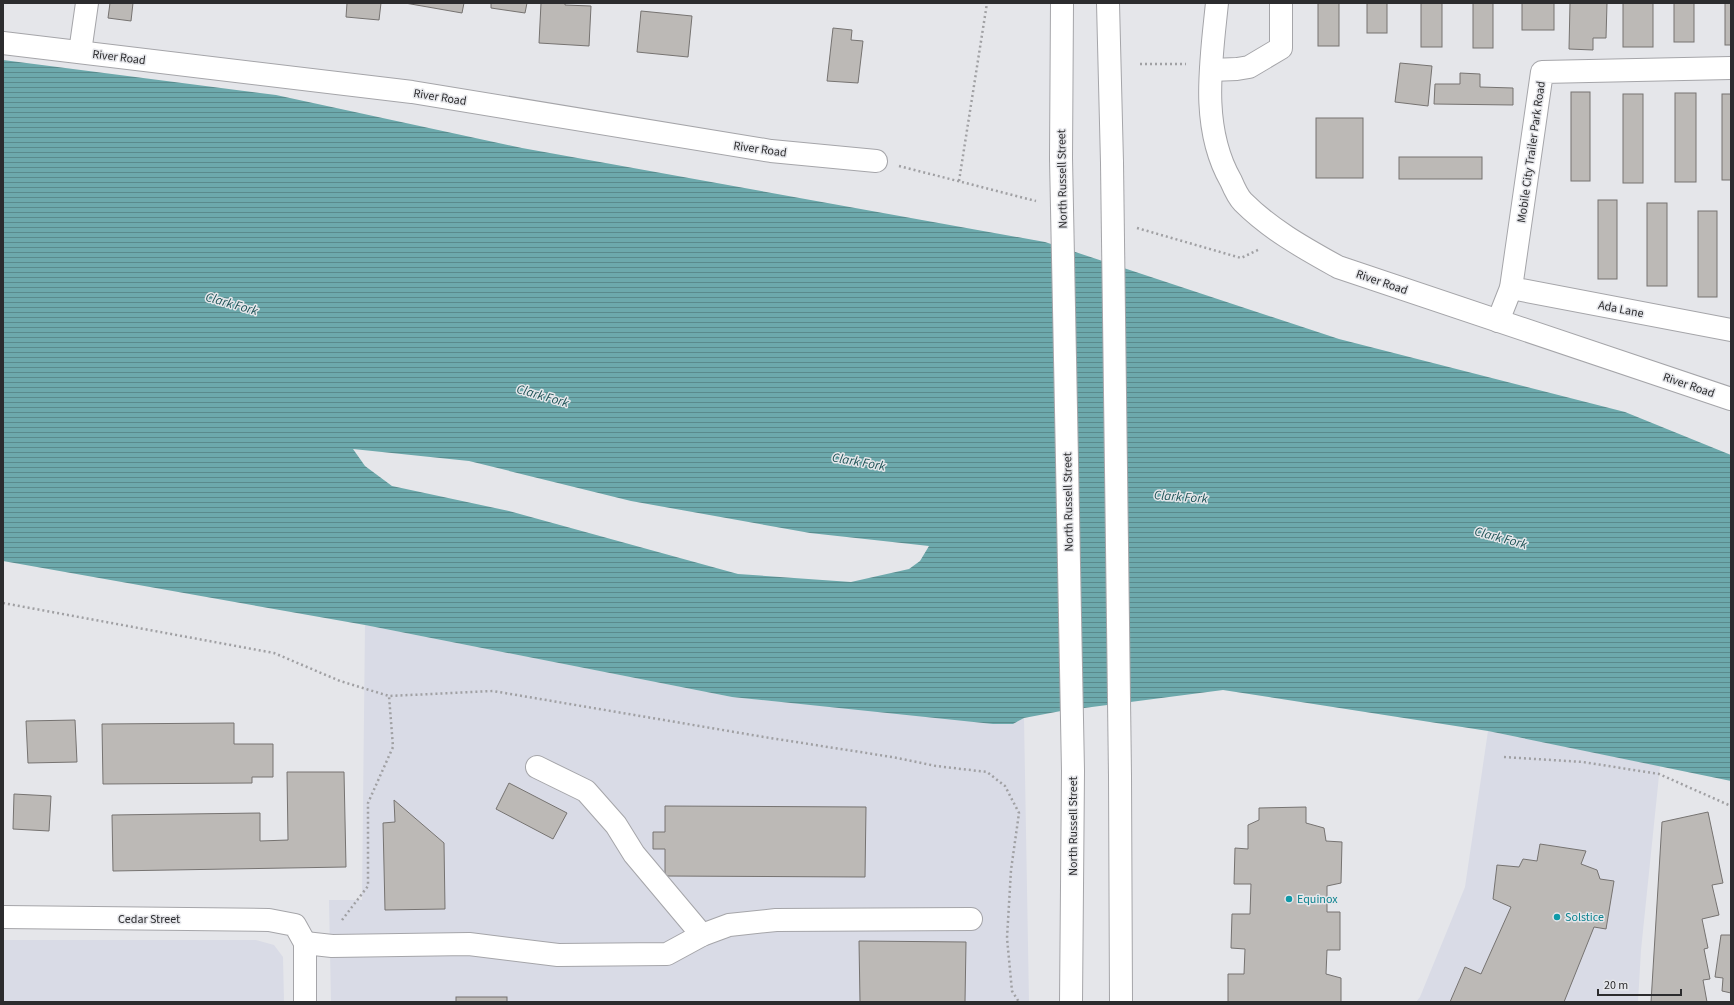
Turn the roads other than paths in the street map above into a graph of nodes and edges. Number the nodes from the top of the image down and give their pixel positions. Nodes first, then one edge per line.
1 (87, 3) edge
2 (1062, 3) edge
3 (1108, 3) edge
4 (1217, 3) edge
5 (1281, 3) edge
6 (3, 43) edge
7 (80, 52) junction
8 (1731, 68) edge
9 (1211, 70) junction
10 (876, 160) dead end
11 (1512, 288) junction
12 (1498, 322) junction
13 (1731, 330) edge
14 (1731, 399) edge
15 (537, 767) dead end
16 (3, 917) edge
17 (971, 919) dead end
18 (300, 934) junction
19 (702, 935) junction
20 (306, 1002) edge
21 (1071, 1002) edge
22 (1121, 1002) edge

1 - 7 street
2 - 21 street, North Russell Street, bridge
3 - 22 street, bridge
4 - 9 street, River Road
5 - 9 street
6 - 7 street, River Road
7 - 10 street, River Road
8 - 11 street, Mobile City Trailer Park Road
9 - 12 street, River Road
11 - 12 street, Mobile City Trailer Park Road
11 - 13 street, Ada Lane
12 - 14 street, River Road
15 - 19 street
16 - 18 street, Cedar Street
17 - 19 street, Cedar Street
18 - 19 street, Cedar Street
18 - 20 street

